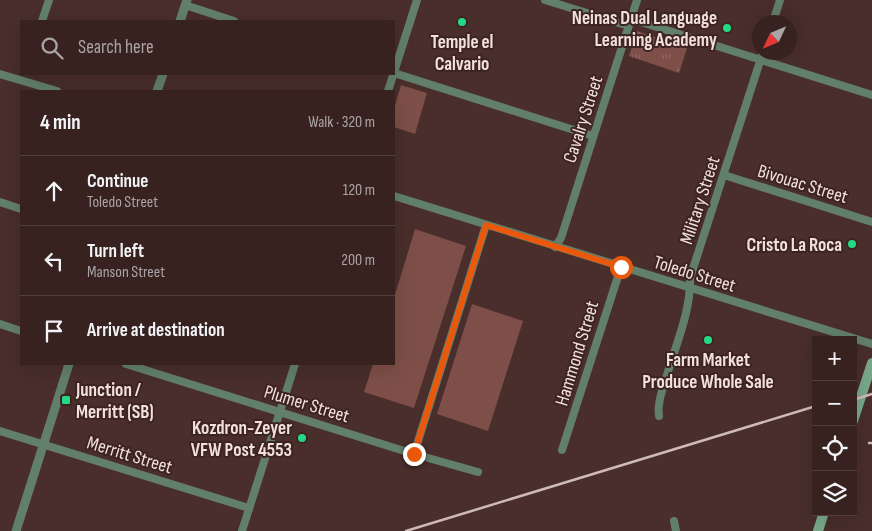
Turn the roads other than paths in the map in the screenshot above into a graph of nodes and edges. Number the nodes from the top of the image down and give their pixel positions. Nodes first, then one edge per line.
1 (49, 0) edge
2 (418, 0) edge
3 (545, 0) edge
4 (637, 0) edge
5 (780, 0) edge
6 (186, 3) edge
7 (775, 15) edge
8 (42, 20) edge
9 (180, 20) edge
10 (231, 20) edge
11 (630, 22) junction
12 (752, 53) edge
13 (761, 60) edge
14 (773, 60) edge
15 (395, 70) edge
16 (395, 73) edge
17 (0, 74) edge
18 (163, 75) edge
19 (393, 75) edge
20 (24, 77) edge
21 (54, 90) edge
22 (157, 90) edge
23 (388, 90) edge
24 (872, 95) edge
25 (593, 136) junction
26 (724, 175) junction
27 (395, 196) edge
28 (0, 202) edge
29 (20, 209) edge
30 (872, 222) edge
31 (486, 225) junction
32 (555, 247) junction
33 (621, 267) junction
34 (691, 289) junction
35 (0, 324) edge
36 (20, 331) edge
37 (872, 344) edge
38 (872, 362) edge
39 (69, 365) edge
40 (129, 365) edge
41 (295, 365) edge
42 (857, 409) edge
43 (280, 412) junction
44 (659, 416) dead end
45 (0, 431) edge
46 (44, 444) junction
47 (562, 450) dead end
48 (414, 454) junction
49 (478, 472) dead end
50 (249, 508) junction
51 (823, 516) edge
52 (674, 521) dead end
53 (16, 531) edge
54 (242, 531) edge
55 (676, 531) edge
56 (818, 531) edge

1 - 8 street
2 - 15 street
3 - 11 street
4 - 11 street, Cavalry Street
5 - 7 street
6 - 9 street
6 - 10 street
11 - 12 street
11 - 25 street, Cavalry Street
13 - 26 street, Military Street
14 - 24 street
16 - 25 street
17 - 20 street
18 - 22 street
19 - 23 street
20 - 21 street
25 - 32 street, Cavalry Street
26 - 30 street, Bivouac Street
26 - 34 street, Military Street
27 - 31 street, Toledo Street
28 - 29 street
31 - 32 street, Toledo Street
31 - 48 street
32 - 33 street, Toledo Street
33 - 34 street, Toledo Street
33 - 47 street, Hammond Street
34 - 37 street, Toledo Street
34 - 44 street, Military Street
35 - 36 street
38 - 42 main road
39 - 46 street
40 - 43 street, Plumer Street
41 - 43 street
43 - 48 street, Plumer Street
43 - 50 street
45 - 46 street, Merritt Street
46 - 50 street, Merritt Street
46 - 53 street
48 - 49 street, Plumer Street
50 - 54 street
51 - 56 main road
52 - 55 street

